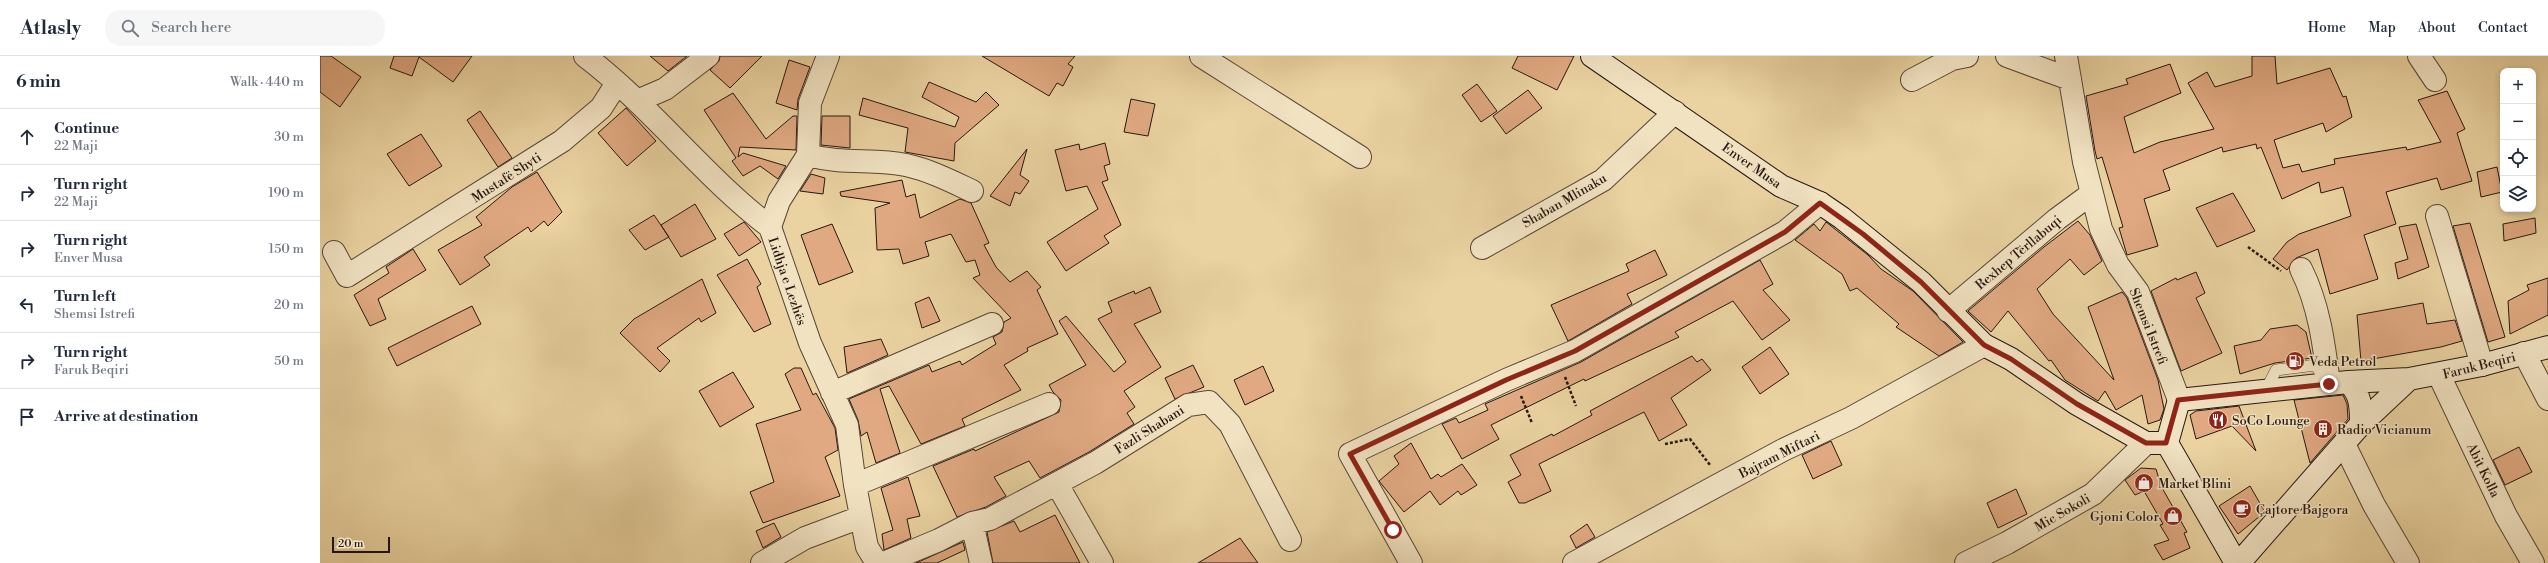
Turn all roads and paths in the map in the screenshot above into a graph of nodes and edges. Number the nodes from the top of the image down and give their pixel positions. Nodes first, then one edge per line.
1 (586, 56) edge
2 (708, 56) edge
3 (828, 56) edge
4 (1201, 56) edge
5 (1592, 56) edge
6 (1967, 56) edge
7 (2007, 56) edge
8 (2066, 56) edge
9 (2419, 56) edge
10 (2070, 79) junction
11 (1912, 80) dead end
12 (2435, 80) dead end
13 (617, 83) junction
14 (637, 101) junction
15 (1675, 112) junction
16 (808, 155) junction
17 (1360, 157) dead end
18 (972, 192) dead end
19 (2091, 194) junction
20 (1820, 203) junction
21 (2437, 216) dead end
22 (770, 227) junction
23 (1482, 248) dead end
24 (334, 252) dead end
25 (2300, 269) dead end
26 (1948, 311) junction
27 (992, 324) dead end
28 (1984, 345) junction
29 (2548, 347) edge
30 (2524, 353) junction
31 (1557, 358) junction
32 (2482, 365) junction
33 (2439, 375) junction
34 (1513, 377) junction
35 (2410, 379) junction
36 (2334, 383) junction
37 (832, 393) junction
38 (2548, 399) edge
39 (2178, 400) junction
40 (1049, 404) dead end
41 (1576, 406) dead end
42 (1532, 424) dead end
43 (2361, 424) junction
44 (2156, 443) junction
45 (1665, 444) dead end
46 (2344, 444) junction
47 (1724, 483) junction
48 (1057, 484) junction
49 (855, 485) junction
50 (861, 517) junction
51 (972, 524) junction
52 (1290, 540) dead end
53 (762, 563) edge
54 (877, 563) edge
55 (884, 563) edge
56 (981, 563) edge
57 (1102, 563) edge
58 (1411, 563) edge
59 (1574, 563) edge
60 (1966, 563) edge
61 (2236, 563) edge
62 (2239, 563) edge
63 (2408, 563) edge
64 (2533, 563) edge

1 - 13 street
2 - 14 street
3 - 16 street
4 - 17 street
5 - 15 street, Enver Musa
6 - 11 street
7 - 10 street
8 - 10 street, Shemsi Istrefi
9 - 12 street
10 - 19 street, Shemsi Istrefi
13 - 14 street
13 - 24 street, Mustafë Shyti
14 - 22 street
15 - 20 street, Enver Musa
15 - 23 street, Shaban Mlinaku
16 - 18 street
16 - 22 street, Lidhja e Lezhës
19 - 26 street, Rexhep Tërllabuqi
19 - 39 street, Shemsi Istrefi
20 - 26 street, Enver Musa
20 - 31 street
21 - 32 street
22 - 37 street, Lidhja e Lezhës
25 - 36 street
26 - 28 street, Enver Musa
27 - 37 street
28 - 44 street, Enver Musa
28 - 47 street, Bajram Miftari
29 - 30 street, Faruk Beqiri
30 - 32 street, Faruk Beqiri
30 - 38 street
31 - 34 street
31 - 41 path
32 - 33 street, Faruk Beqiri
33 - 35 street, Faruk Beqiri
33 - 64 street, Abit Kolla
34 - 42 path
34 - 58 street
35 - 36 street, Faruk Beqiri
35 - 43 street
36 - 39 street, Faruk Beqiri
36 - 43 street
37 - 49 street, Lidhja e Lezhës
39 - 44 street
40 - 49 street
43 - 46 street
44 - 60 street, Mic Sokoli
44 - 61 street
45 - 47 path
46 - 62 street
46 - 63 street
47 - 59 street, Bajram Miftari
48 - 51 street, Fazli Shabani
48 - 52 street, Fazli Shabani
48 - 57 street
49 - 50 street, Lidhja e Lezhës
50 - 53 street
50 - 54 street, Lidhja e Lezhës
51 - 55 street, Fazli Shabani
51 - 56 street

